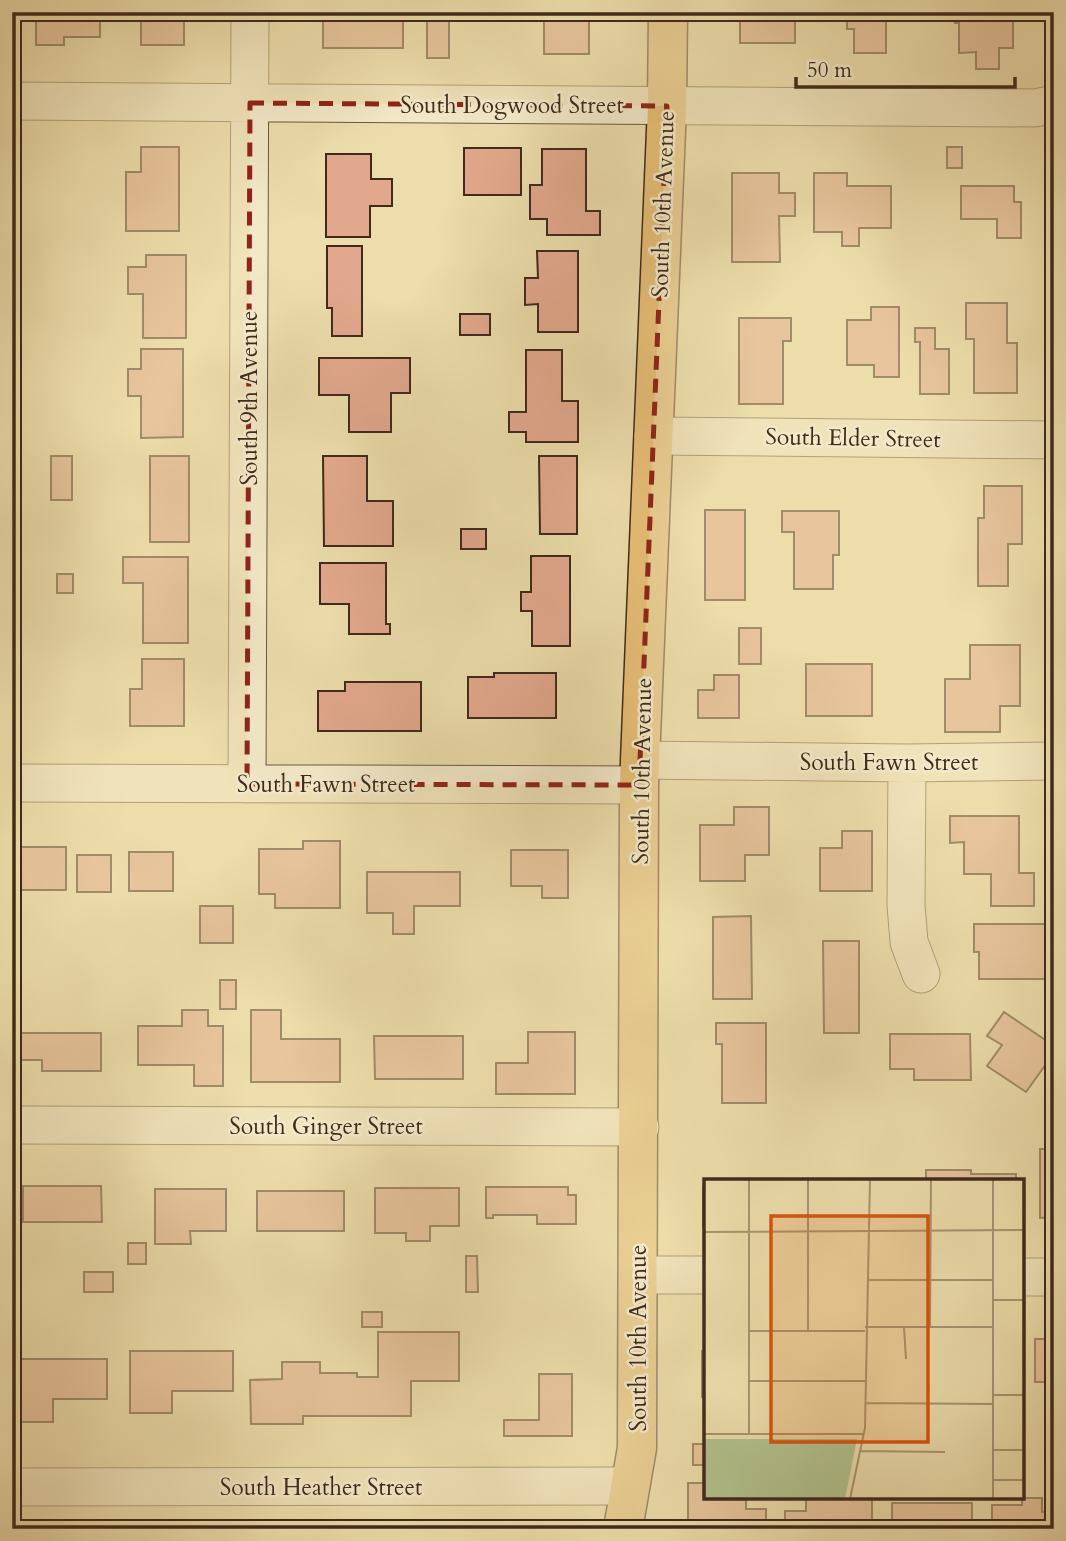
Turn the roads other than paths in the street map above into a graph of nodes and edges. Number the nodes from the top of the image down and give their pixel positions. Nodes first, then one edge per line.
1 (250, 12) edge
2 (668, 12) edge
3 (12, 101) edge
4 (250, 103) junction
5 (1054, 104) edge
6 (667, 106) junction
7 (653, 436) junction
8 (1054, 440) edge
9 (1054, 761) edge
10 (907, 764) junction
11 (640, 772) junction
12 (12, 783) edge
13 (247, 784) junction
14 (921, 974) dead end
15 (12, 1125) edge
16 (640, 1127) junction
17 (639, 1275) junction
18 (704, 1275) edge
19 (1024, 1277) edge
20 (1054, 1277) edge
21 (630, 1486) junction
22 (12, 1487) edge
23 (623, 1529) edge

1 - 4 street, South 9th Avenue
2 - 6 main road, South 10th Avenue
3 - 4 street, South Dogwood Street
4 - 6 street, South Dogwood Street
4 - 13 street, South 9th Avenue
5 - 6 street, South Dogwood Street
6 - 7 main road, South 10th Avenue
7 - 8 street, South Elder Street
7 - 11 main road, South 10th Avenue
9 - 10 street, South Fawn Street
10 - 11 street, South Fawn Street
10 - 14 street
11 - 13 street, South Fawn Street
11 - 16 main road, South 10th Avenue
12 - 13 street, South Fawn Street
15 - 16 street, South Ginger Street
16 - 17 main road, South 10th Avenue
17 - 18 street
17 - 21 main road, South 10th Avenue
19 - 20 street
21 - 22 street, South Heather Street
21 - 23 main road, South 10th Avenue

